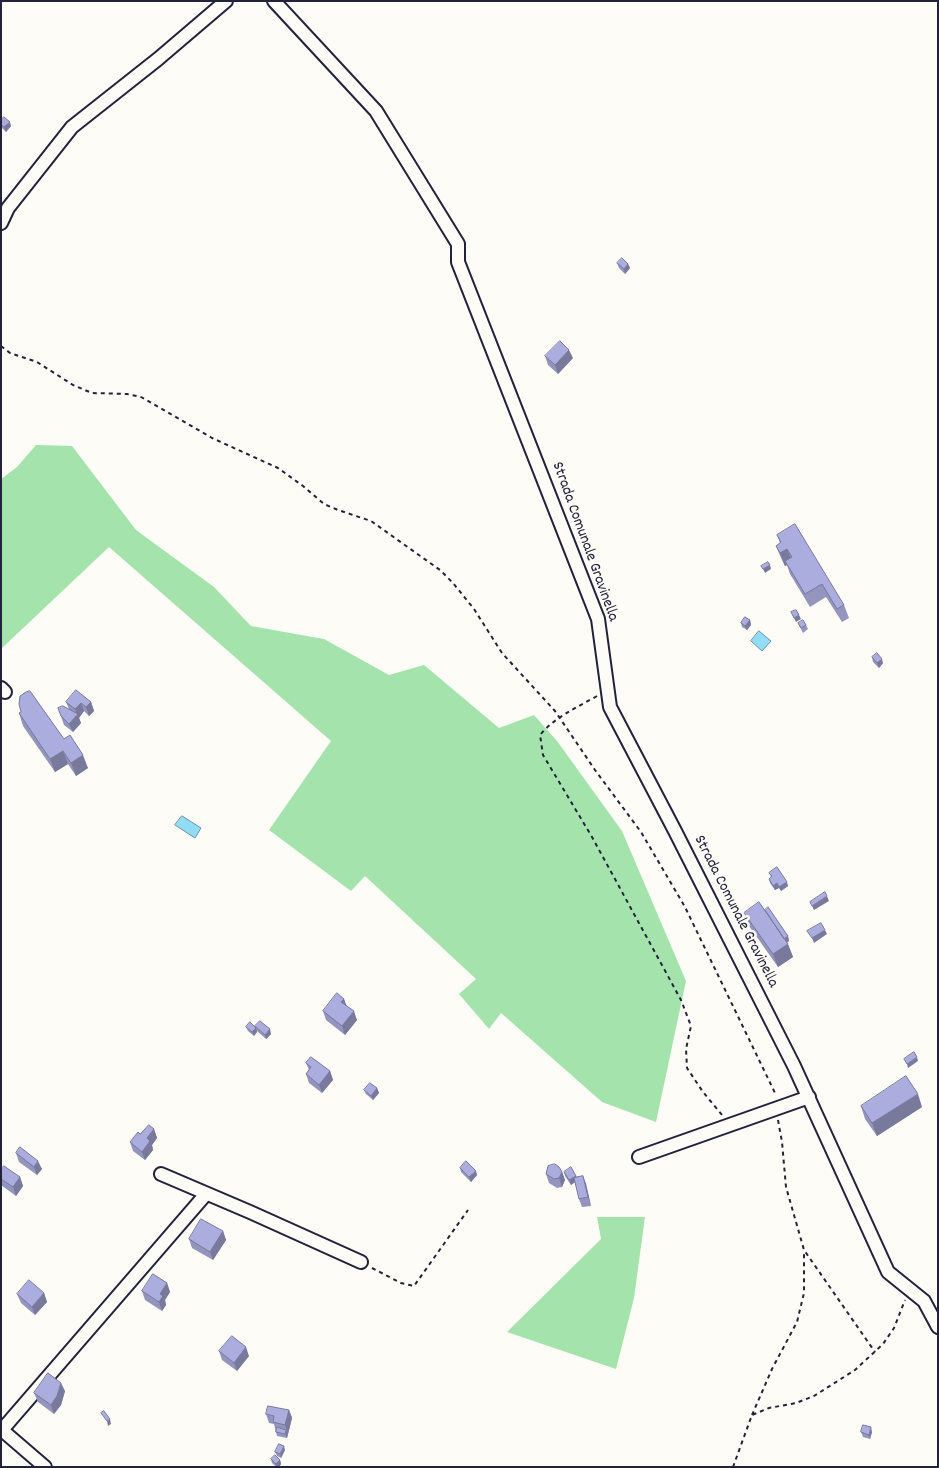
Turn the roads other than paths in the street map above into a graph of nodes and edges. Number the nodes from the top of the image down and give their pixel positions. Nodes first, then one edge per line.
1 (226, 1) edge
2 (274, 1) edge
3 (1, 223) edge
4 (809, 1097) junction
5 (639, 1157) dead end
6 (161, 1174) dead end
7 (206, 1194) junction
8 (361, 1262) road end
9 (938, 1327) edge
10 (1, 1431) edge
11 (45, 1467) edge

1 - 3 street
2 - 4 street, Strada Comunale Gravinella
4 - 5 street
4 - 9 street, Strada Comunale Gravinella
6 - 7 street
7 - 8 street
7 - 10 street
10 - 11 street

